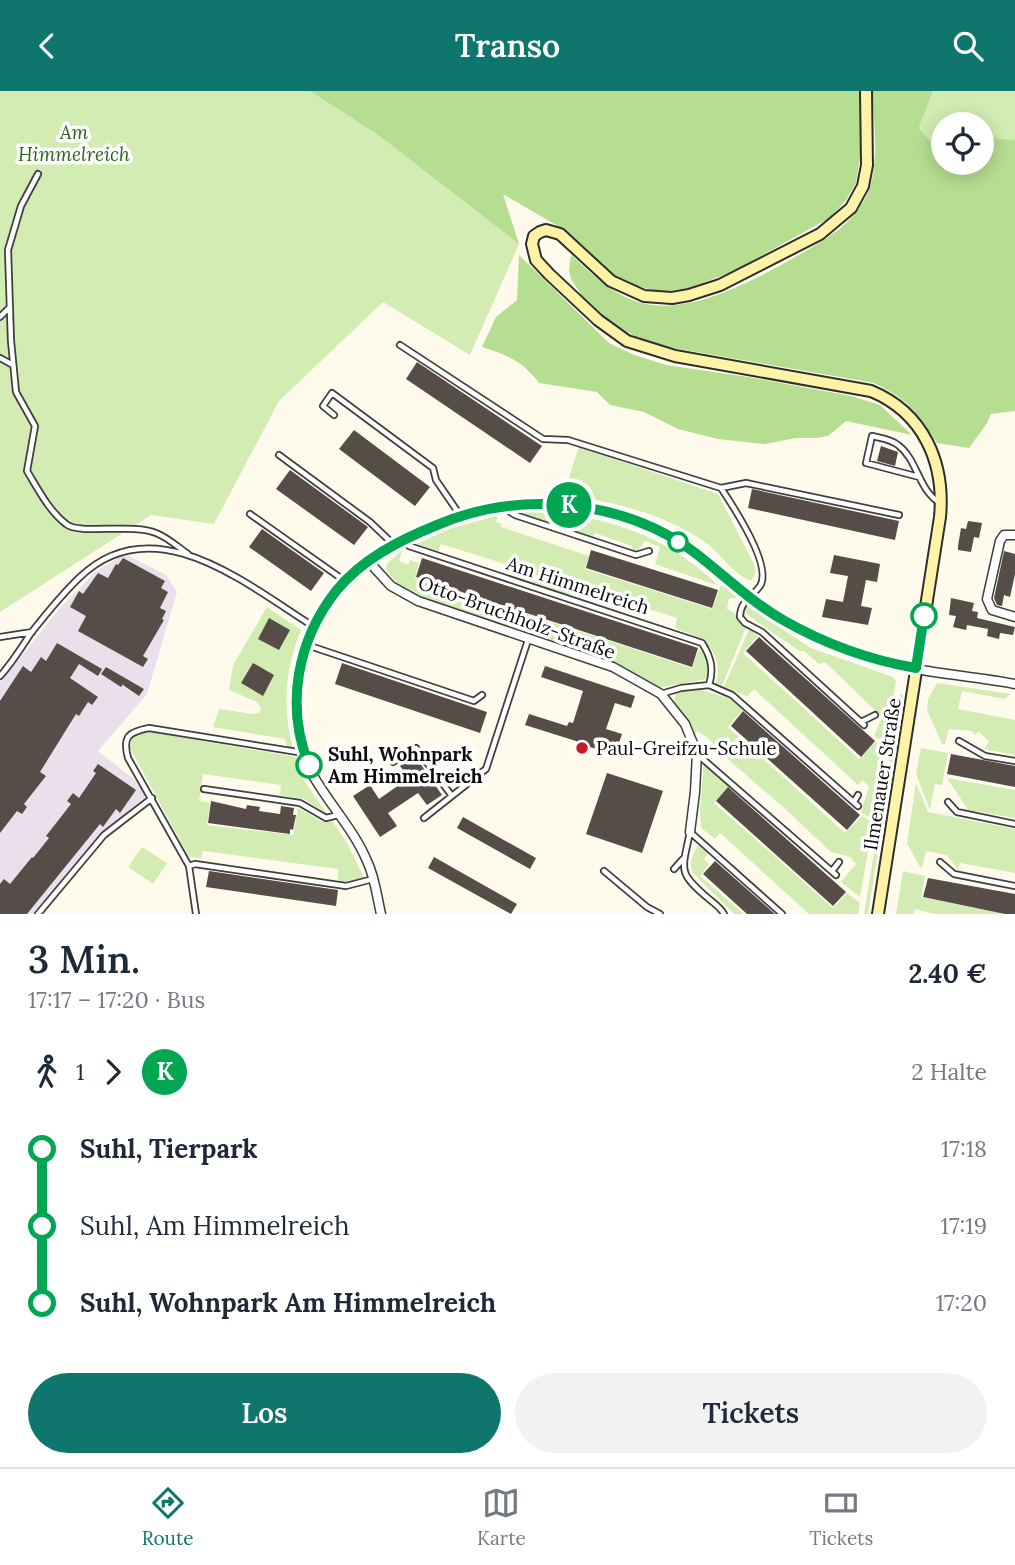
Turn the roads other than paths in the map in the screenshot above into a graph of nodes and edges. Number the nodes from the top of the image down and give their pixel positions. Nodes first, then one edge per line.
1 (866, 91) edge
2 (38, 174) dead end
3 (9, 307) junction
4 (0, 317) edge
5 (400, 345) dead end
6 (0, 358) edge
7 (13, 365) junction
8 (334, 415) dead end
9 (279, 455) dead end
10 (919, 477) junction
11 (721, 488) junction
12 (941, 503) junction
13 (503, 507) junction
14 (250, 514) dead end
15 (899, 515) dead end
16 (460, 516) junction
17 (1015, 534) edge
18 (407, 537) junction
19 (393, 544) junction
20 (649, 551) dead end
21 (188, 554) junction
22 (369, 562) junction
23 (345, 581) junction
24 (748, 597) junction
25 (1015, 617) edge
26 (313, 626) junction
27 (33, 631) junction
28 (0, 637) edge
29 (528, 639) junction
30 (306, 645) junction
31 (916, 668) junction
32 (0, 676) edge
33 (1015, 684) edge
34 (709, 685) junction
35 (661, 694) junction
36 (482, 695) dead end
37 (875, 715) dead end
38 (960, 741) dead end
39 (304, 753) junction
40 (697, 753) junction
41 (1015, 761) edge
42 (393, 762) dead end
43 (204, 789) dead end
44 (858, 795) dead end
45 (452, 796) junction
46 (152, 798) junction
47 (948, 802) dead end
48 (339, 815) junction
49 (424, 818) dead end
50 (1015, 824) edge
51 (690, 832) junction
52 (684, 858) junction
53 (839, 862) dead end
54 (940, 862) dead end
55 (189, 866) junction
56 (674, 869) dead end
57 (604, 870) dead end
58 (373, 879) junction
59 (1015, 886) edge
60 (38, 914) edge
61 (196, 914) edge
62 (381, 914) edge
63 (660, 914) edge
64 (724, 914) edge
65 (782, 914) edge
66 (878, 914) edge

1 - 12 main road, Ilmenauer Straße
2 - 3 lane
3 - 4 lane
3 - 7 lane
5 - 11 lane
6 - 7 lane
7 - 21 lane
8 - 16 lane
9 - 19 lane
10 - 10 lane
10 - 12 lane
11 - 15 lane
11 - 24 lane
12 - 31 main road, Ilmenauer Straße
13 - 16 street
13 - 20 lane
13 - 24 street
14 - 23 lane
16 - 18 street
17 - 25 street
18 - 19 street
18 - 34 lane, Am Himmelreich
19 - 22 street
21 - 26 lane
21 - 27 lane
22 - 23 street
22 - 29 street, Otto-Bruchholz-Straße
23 - 26 street
24 - 31 street
24 - 37 lane
26 - 30 street
27 - 28 lane
27 - 32 lane
29 - 35 street, Otto-Bruchholz-Straße
29 - 45 lane
30 - 36 lane
30 - 39 street
31 - 33 street
31 - 66 main road, Ilmenauer Straße
34 - 35 lane
34 - 44 lane
35 - 40 street, Otto-Bruchholz-Straße
38 - 41 lane
39 - 46 lane
39 - 48 street
40 - 51 street, Otto-Bruchholz-Straße
40 - 53 lane, Otto-Bruchholz-Straße
42 - 45 lane
43 - 48 lane
45 - 49 lane
46 - 55 lane
46 - 60 lane
47 - 50 lane
48 - 58 street
51 - 52 lane
51 - 65 lane
52 - 56 lane
52 - 64 lane
54 - 59 lane
55 - 58 lane
55 - 61 lane
57 - 63 lane
58 - 62 street

